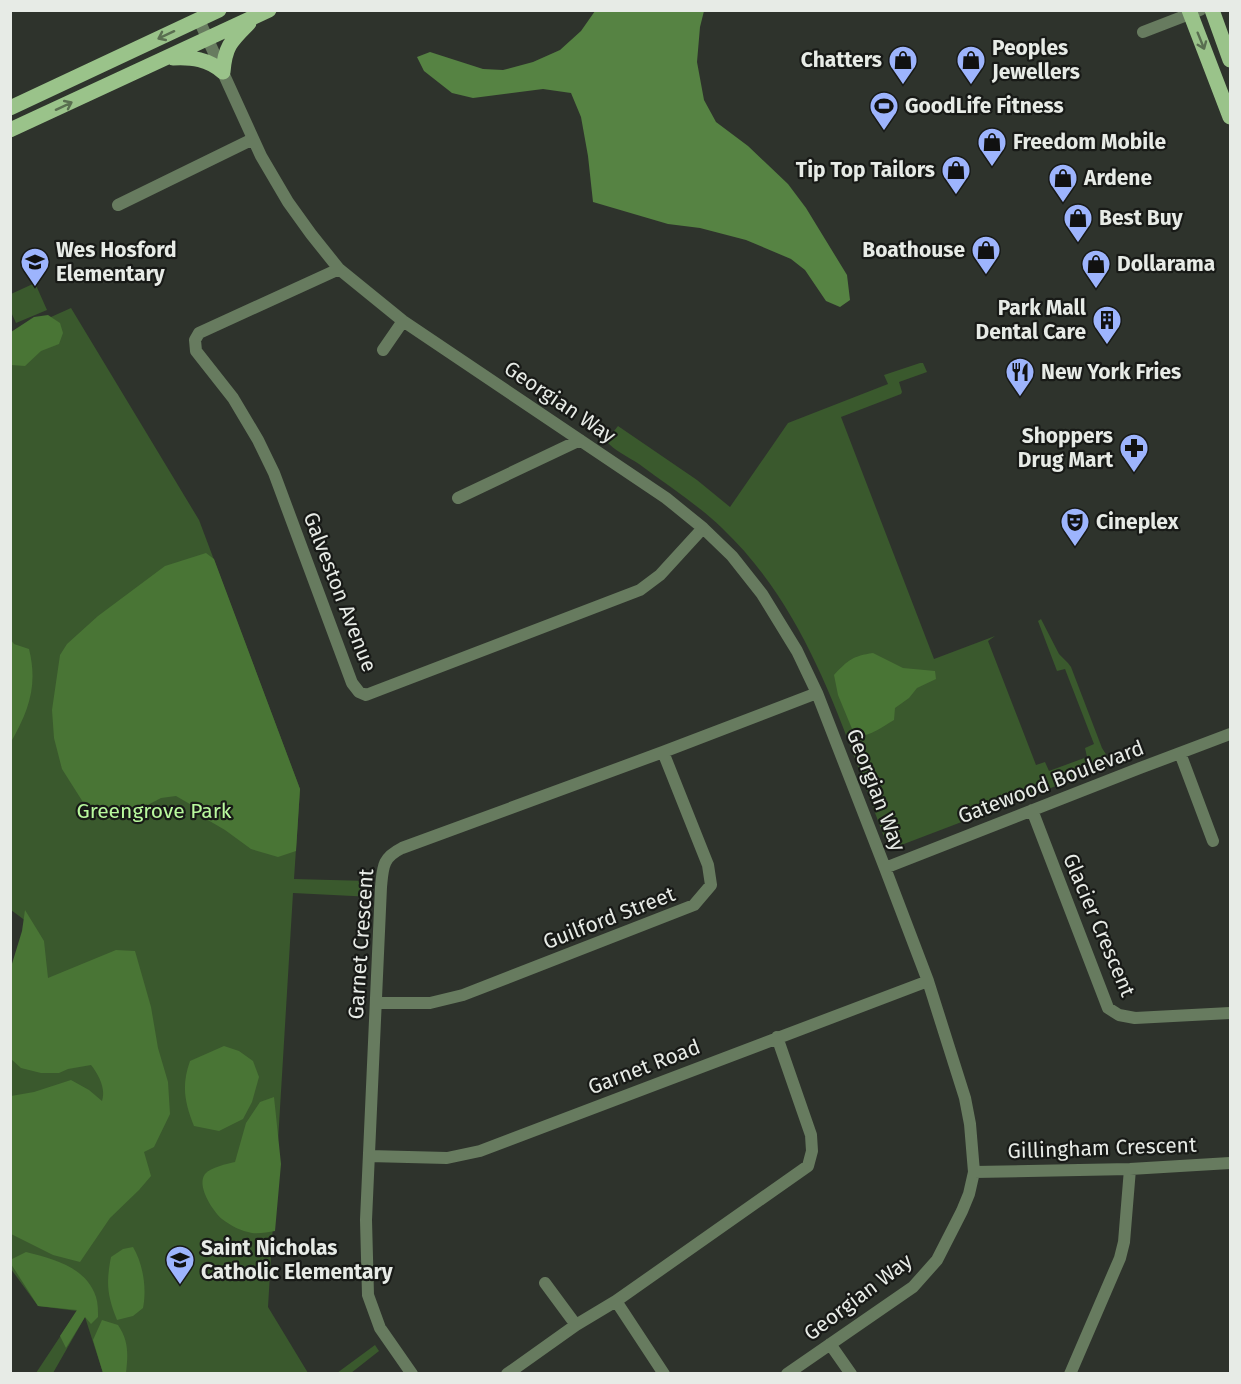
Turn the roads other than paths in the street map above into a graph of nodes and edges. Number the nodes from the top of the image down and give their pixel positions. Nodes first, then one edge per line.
1 (219, 10) edge
2 (1212, 10) edge
3 (1193, 12) edge
4 (262, 14) edge
5 (199, 20) junction
6 (1143, 32) dead end
7 (208, 38) junction
8 (164, 59) junction
9 (1230, 60) edge
10 (223, 72) junction
11 (10, 108) edge
12 (1230, 117) edge
13 (10, 130) edge
14 (253, 140) junction
15 (118, 205) dead end
16 (339, 269) junction
17 (403, 321) junction
18 (383, 350) dead end
19 (580, 440) junction
20 (458, 498) dead end
21 (703, 528) junction
22 (817, 693) junction
23 (1230, 735) edge
24 (663, 752) junction
25 (1180, 753) junction
26 (1032, 810) junction
27 (1213, 841) dead end
28 (885, 867) junction
29 (928, 981) junction
30 (376, 1003) junction
31 (1230, 1013) edge
32 (777, 1037) junction
33 (369, 1156) junction
34 (1230, 1163) edge
35 (1130, 1169) junction
36 (974, 1172) junction
37 (545, 1282) dead end
38 (616, 1301) junction
39 (576, 1325) junction
40 (830, 1344) junction
41 (412, 1374) edge
42 (507, 1374) edge
43 (664, 1374) edge
44 (787, 1374) edge
45 (851, 1374) edge
46 (1070, 1374) edge

1 - 5 main road
2 - 9 main road
3 - 6 street
3 -> 12 main road
4 - 7 main road
4 - 10 main road
5 - 7 street, Georgian Way
5 -> 11 main road
7 - 8 main road
7 - 10 street, Georgian Way
8 - 10 main road
13 -> 8 main road
10 - 14 street, Georgian Way
14 - 15 street
14 - 16 street, Georgian Way
16 - 17 street, Georgian Way
16 - 21 street, Galveston Avenue
17 - 18 street
17 - 19 street, Georgian Way
19 - 20 street
19 - 21 street, Georgian Way
21 - 22 street, Georgian Way
22 - 24 street, Garnet Crescent
22 - 28 street, Georgian Way
23 - 25 street, Gatewood Boulevard
24 - 30 street, Garnet Crescent
24 - 30 street, Guilford Street
25 - 26 street, Gatewood Boulevard
25 - 27 street
26 - 28 street, Gatewood Boulevard
26 - 31 street, Glacier Crescent
28 - 29 street, Georgian Way
29 - 32 street, Garnet Road
29 - 36 street, Georgian Way
30 - 33 street, Garnet Crescent
32 - 33 street, Garnet Road
32 - 38 street
33 - 41 street, Garnet Crescent
34 - 35 street, Gillingham Crescent
35 - 36 street, Gillingham Crescent
35 - 46 street
36 - 40 street, Georgian Way
37 - 39 street
38 - 39 street
38 - 43 street
39 - 42 street
40 - 44 street, Georgian Way
40 - 45 street

